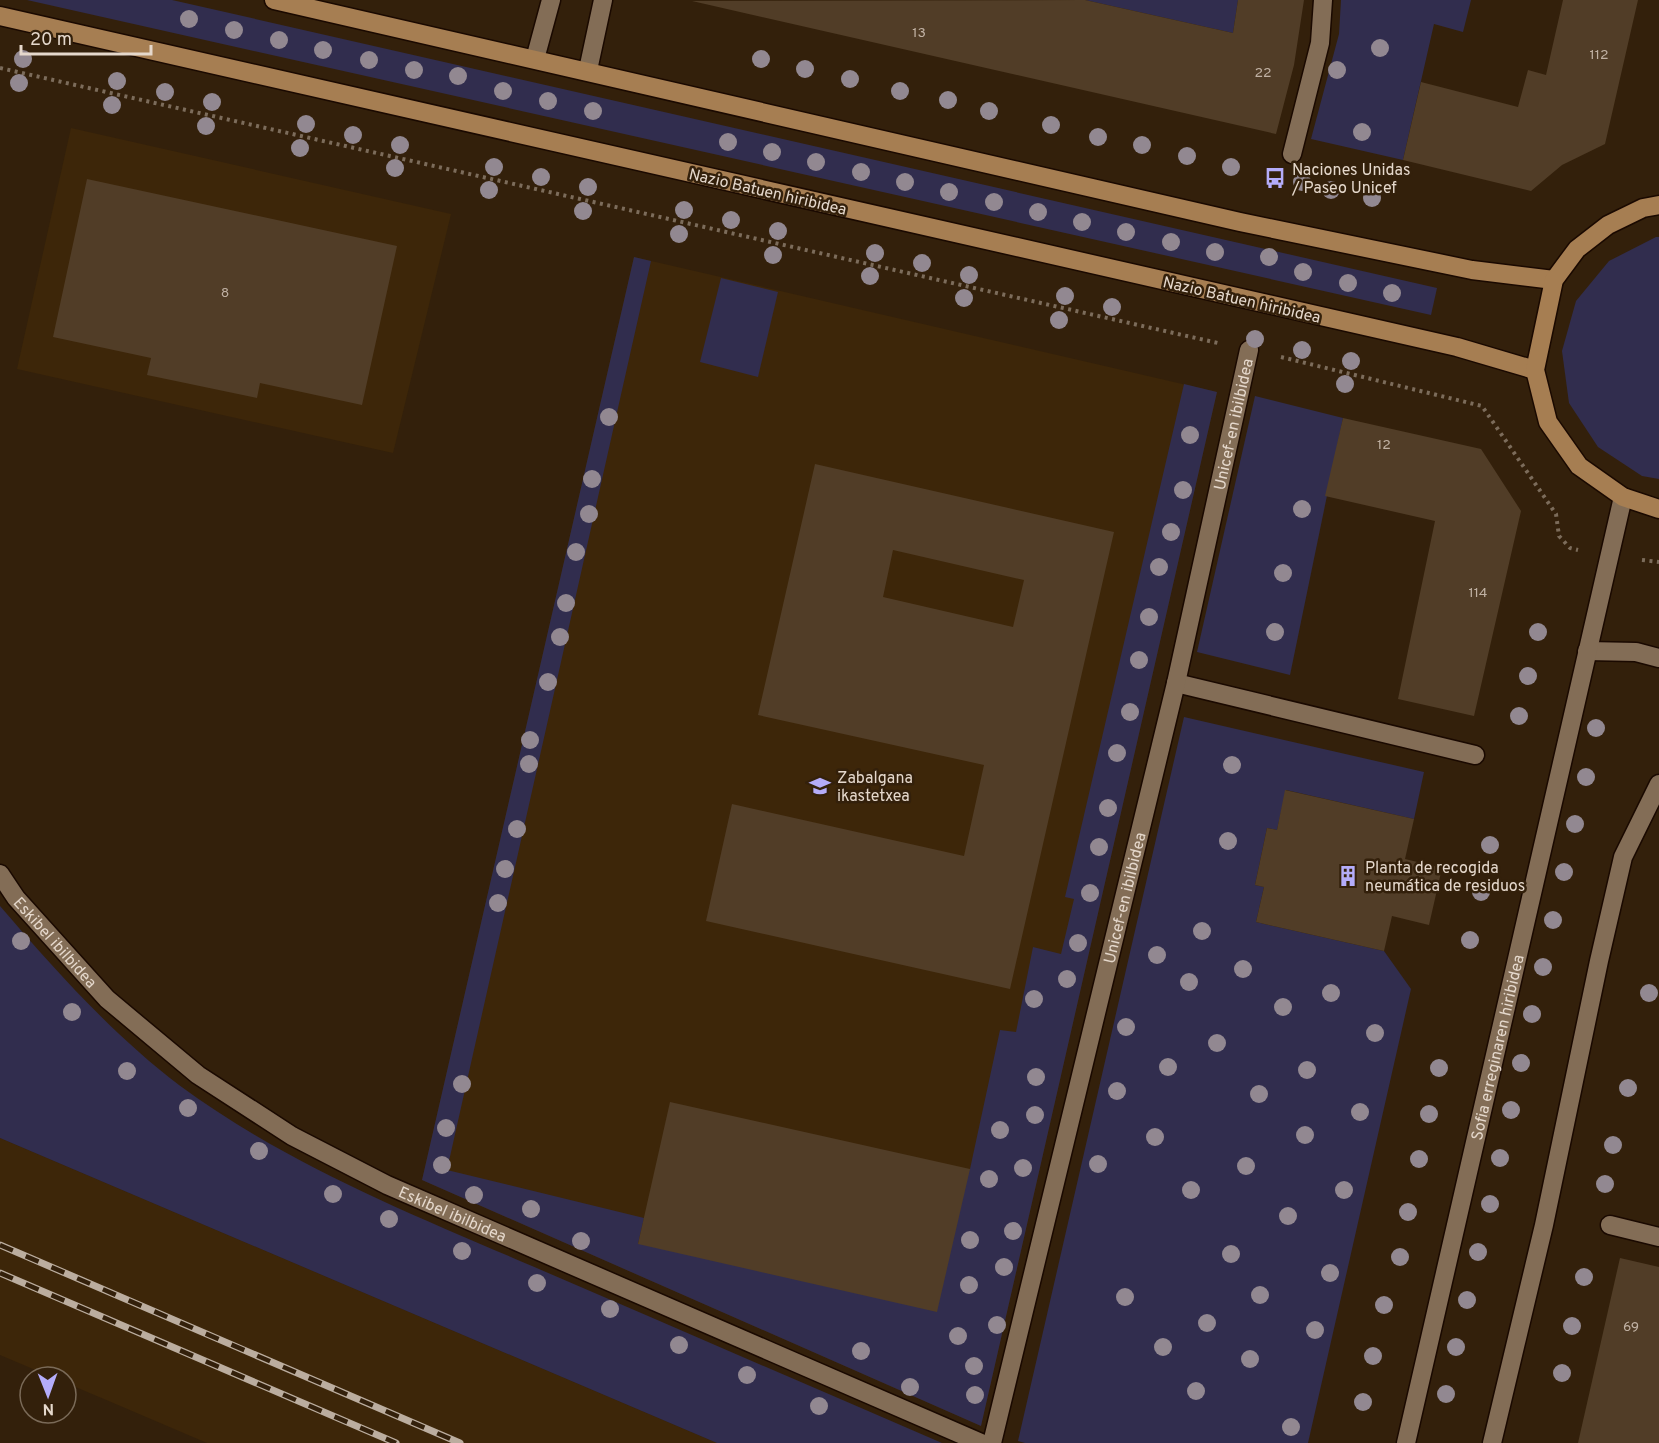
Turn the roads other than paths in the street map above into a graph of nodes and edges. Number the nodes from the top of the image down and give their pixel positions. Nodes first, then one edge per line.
1 (274, 0) edge
2 (551, 0) edge
3 (603, 0) edge
4 (1323, 0) edge
5 (0, 16) edge
6 (535, 59) junction
7 (588, 70) junction
8 (1292, 153) dead end
9 (1659, 205) edge
10 (1554, 280) junction
11 (1249, 350) road end
12 (1535, 370) junction
13 (1623, 497) junction
14 (1659, 509) edge
15 (1587, 651) junction
16 (1659, 658) edge
17 (1176, 683) junction
18 (1475, 755) dead end
19 (1659, 784) edge
20 (0, 874) edge
21 (1610, 1225) dead end
22 (1659, 1238) edge
23 (981, 1443) edge
24 (992, 1443) edge
25 (1406, 1443) edge
26 (1492, 1443) edge

1 - 6 main road
2 - 6 street
3 - 7 street
4 - 8 street
5 - 12 main road, Nazio Batuen hiribidea
6 - 7 main road
7 - 10 main road
9 - 10 main road
10 - 12 main road
11 - 17 street, Unicef-en ibilbidea
12 - 13 main road
13 - 14 main road
13 - 15 street, Sofia erreginaren hiribidea
15 - 16 street
15 - 25 street, Sofia erreginaren hiribidea
17 - 18 street
17 - 24 street, Unicef-en ibilbidea
19 - 26 street
20 - 23 street, Eskibel ibilbidea
21 - 22 street

